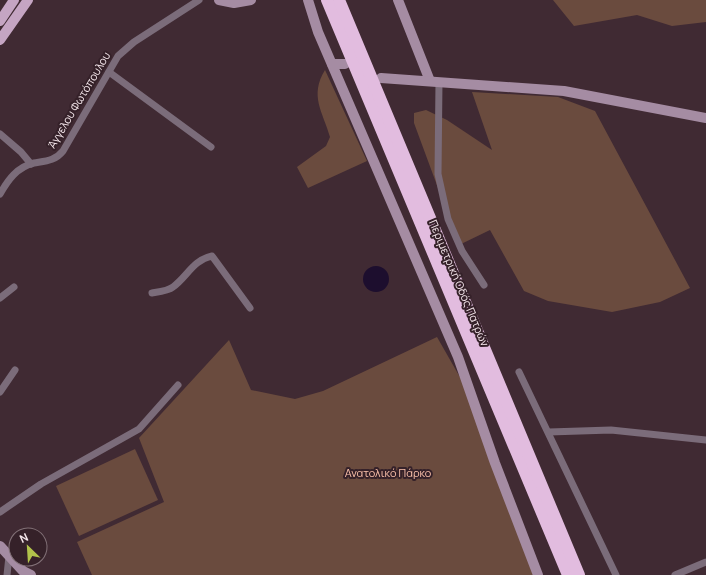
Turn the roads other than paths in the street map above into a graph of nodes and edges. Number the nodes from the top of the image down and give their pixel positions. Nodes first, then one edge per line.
1 (14, 0) edge
2 (28, 0) edge
3 (199, 0) edge
4 (219, 0) edge
5 (251, 0) edge
6 (308, 0) edge
7 (321, 0) edge
8 (327, 0) edge
9 (339, 0) edge
10 (398, 0) edge
11 (0, 21) edge
12 (0, 40) edge
13 (332, 64) junction
14 (345, 64) dead end
15 (109, 72) junction
16 (381, 78) dead end
17 (435, 82) junction
18 (706, 118) edge
19 (0, 134) edge
20 (210, 147) dead end
21 (31, 164) junction
22 (396, 167) junction
23 (0, 194) edge
24 (484, 285) dead end
25 (14, 287) dead end
26 (152, 293) dead end
27 (0, 298) edge
28 (250, 308) dead end
29 (15, 370) dead end
30 (519, 372) dead end
31 (178, 385) dead end
32 (1, 389) edge
33 (549, 432) junction
34 (706, 440) edge
35 (0, 512) edge
36 (0, 546) edge
37 (8, 556) joint
38 (706, 562) edge
39 (19, 567) edge
40 (7, 575) edge
41 (31, 575) edge
42 (538, 575) edge
43 (568, 575) edge
44 (579, 575) edge
45 (616, 575) edge
46 (675, 575) edge

1 - 11 main road
2 - 12 main road
3 - 15 street, Άγγελου Φωτόπουλου
4 - 5 street
6 - 13 street
7 - 22 highway
8 - 22 highway, Περιμετρική Οδός Πατρών
9 - 44 highway, Περιμετρική Οδός Πατρών
10 - 17 street
13 - 14 street
13 - 42 street
15 - 20 street
15 - 21 street, Άγγελου Φωτόπουλου
16 - 17 street
17 - 18 street
17 - 24 street
19 - 21 street
21 - 23 street, Άγγελου Φωτόπουλου
22 - 43 highway, Περιμετρική Οδός Πατρών
25 - 27 street
26 - 28 street
29 - 32 street
30 - 33 street
31 - 35 street
33 - 34 street
33 - 45 street
36 - 37 street
37 - 40 street
38 - 46 street
39 - 41 street

